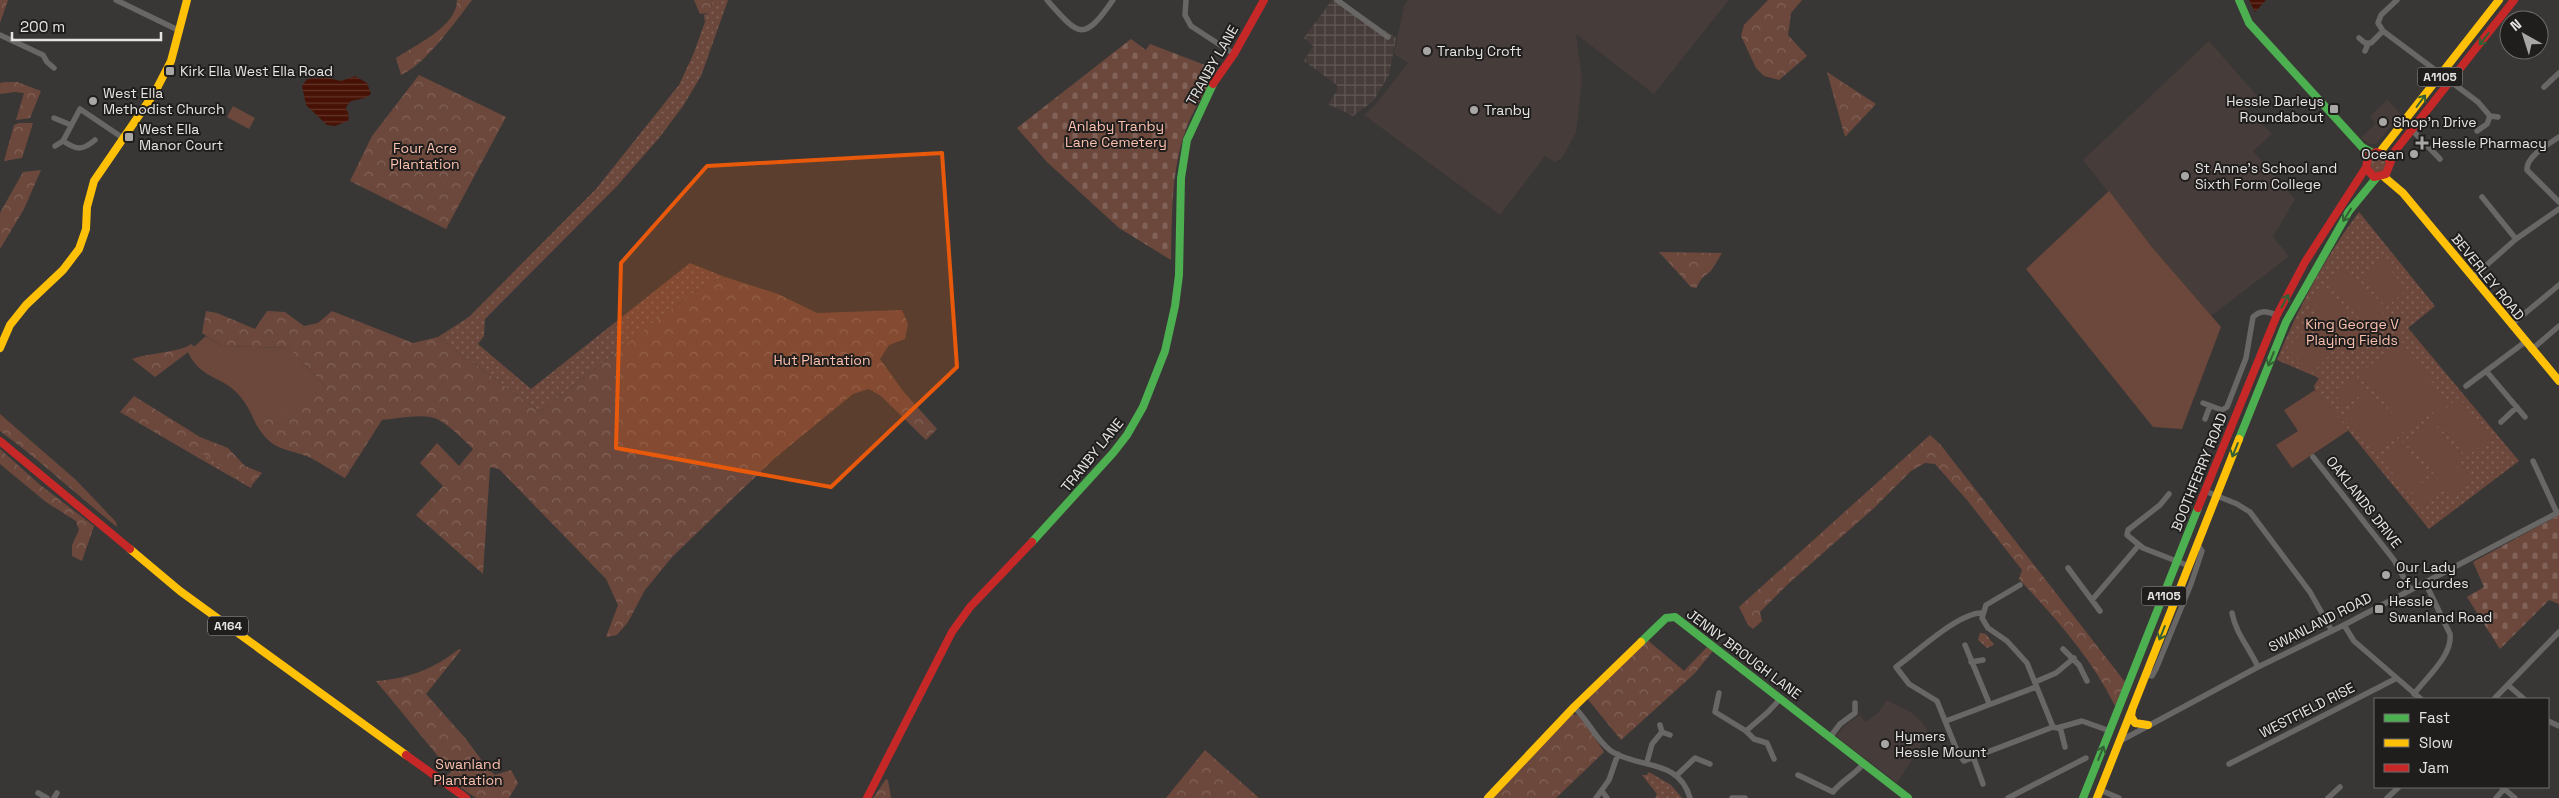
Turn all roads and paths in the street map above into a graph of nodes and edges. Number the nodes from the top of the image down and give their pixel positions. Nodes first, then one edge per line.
1 (116, 0) edge
2 (187, 0) edge
3 (1047, 0) edge
4 (1113, 0) edge
5 (1186, 0) edge
6 (1264, 0) edge
7 (1337, 0) edge
8 (2239, 0) edge
9 (2397, 0) edge
10 (2499, 0) edge
11 (2514, 0) edge
12 (1348, 3) edge
13 (180, 31) junction
14 (2383, 31) junction
15 (0, 35) edge
16 (1388, 38) dead end
17 (2359, 38) dead end
18 (2368, 44) junction
19 (2365, 52) dead end
20 (1234, 54) junction
21 (54, 68) dead end
22 (2559, 73) edge
23 (2442, 74) junction
24 (2450, 83) junction
25 (2544, 87) dead end
26 (2490, 116) junction
27 (2498, 117) dead end
28 (54, 118) dead end
29 (71, 125) junction
30 (2412, 130) junction
31 (2477, 131) dead end
32 (2559, 137) edge
33 (123, 138) junction
34 (63, 140) junction
35 (95, 140) dead end
36 (55, 146) dead end
37 (2362, 148) junction
38 (2376, 153) junction
39 (2366, 159) junction
40 (2440, 159) dead end
41 (2365, 170) junction
42 (2385, 172) junction
43 (2482, 197) dead end
44 (2559, 202) edge
45 (2559, 209) edge
46 (2516, 239) junction
47 (2472, 278) junction
48 (2559, 285) edge
49 (2277, 315) junction
50 (2511, 325) junction
51 (2559, 326) edge
52 (2525, 342) junction
53 (0, 348) edge
54 (2531, 350) junction
55 (2487, 372) junction
56 (2558, 376) edge
57 (2466, 386) dead end
58 (2203, 403) dead end
59 (2210, 406) junction
60 (2517, 407) junction
61 (2525, 417) dead end
62 (2206, 419) dead end
63 (2501, 422) dead end
64 (0, 441) edge
65 (2313, 457) dead end
66 (2533, 461) dead end
67 (2205, 491) junction
68 (2169, 494) dead end
69 (2217, 496) junction
70 (2558, 512) edge
71 (2198, 544) junction
72 (2139, 546) junction
73 (2178, 561) junction
74 (2189, 566) junction
75 (2068, 568) dead end
76 (2424, 582) junction
77 (2020, 585) dead end
78 (2410, 589) junction
79 (2092, 600) junction
80 (2100, 611) dead end
81 (2232, 612) dead end
82 (1982, 614) junction
83 (2344, 625) junction
84 (2332, 631) junction
85 (2559, 632) edge
86 (1965, 645) dead end
87 (2063, 650) dead end
88 (2073, 659) junction
89 (1983, 660) dead end
90 (1971, 662) junction
91 (2258, 666) junction
92 (2145, 674) junction
93 (2395, 679) junction
94 (2087, 680) dead end
95 (2035, 684) junction
96 (2508, 684) junction
97 (1719, 693) dead end
98 (2414, 694) junction
99 (1781, 698) junction
100 (2420, 698) edge
101 (2495, 698) edge
102 (2523, 698) edge
103 (1855, 703) dead end
104 (1989, 703) junction
105 (1574, 707) junction
106 (2132, 710) junction
107 (1946, 720) junction
108 (1660, 725) dead end
109 (2148, 725) junction
110 (2053, 727) junction
111 (2060, 728) junction
112 (1746, 731) junction
113 (2110, 731) junction
114 (1662, 732) junction
115 (1670, 735) dead end
116 (1831, 736) junction
117 (2119, 742) junction
118 (2065, 747) dead end
119 (1618, 754) junction
120 (2086, 758) dead end
121 (1774, 759) dead end
122 (1974, 759) junction
123 (1647, 762) junction
124 (1864, 763) junction
125 (1710, 764) dead end
126 (2229, 764) dead end
127 (1676, 775) junction
128 (1798, 775) dead end
129 (1983, 784) dead end
130 (2340, 787) dead end
131 (2398, 788) edge
132 (2503, 788) edge
133 (1602, 791) junction
134 (38, 792) dead end
135 (1833, 792) junction
136 (2098, 794) edge
137 (47, 798) edge
138 (466, 798) edge
139 (867, 798) edge
140 (1488, 798) edge
141 (1596, 798) edge
142 (1607, 798) edge
143 (1690, 798) edge
144 (1732, 798) edge
145 (1745, 798) edge
146 (1838, 798) edge
147 (1908, 798) edge
148 (2008, 798) edge
149 (2083, 798) edge
150 (2119, 798) edge
151 (2328, 798) edge
152 (2387, 798) edge
153 (2496, 798) edge
154 (2515, 798) edge

1 - 13 street
2 - 13 main road
3 - 4 street
5 - 20 street
6 - 20 main road, TRANBY LANE
7 - 12 street
8 - 37 main road
9 - 14 street
10 - 23 main road, A1105
11 -> 24 main road, BOOTHFERRY ROAD / A1105
12 - 16 street
13 - 33 main road
14 - 18 street
14 - 23 street
15 - 21 street
17 - 18 street
18 - 19 street
20 - 139 main road, TRANBY LANE
22 - 25 street
23 - 24 street
38 -> 23 main road, A1105
24 - 26 street
24 - 30 main road, BOOTHFERRY ROAD / A1105
26 - 27 street
26 - 31 street
28 - 29 street
29 - 33 street
29 - 34 street
30 - 40 street
30 - 42 main road, BOOTHFERRY ROAD / A1105
32 - 44 street
33 - 53 main road
34 - 35 street
34 - 36 street
37 - 38 main road
37 - 39 main road
38 - 39 main road
38 - 42 main road
39 - 41 main road
41 - 42 main road
49 -> 41 main road, BOOTHFERRY ROAD / A1105
42 - 47 main road, BEVERLEY ROAD
42 -> 69 main road, BOOTHFERRY ROAD / A1105
43 - 46 street
45 - 46 street
46 - 47 street
47 - 50 main road, BEVERLEY ROAD
48 - 50 street
49 - 59 street
49 - 67 main road, BOOTHFERRY ROAD / A1105
50 - 52 main road, BEVERLEY ROAD
51 - 54 street
52 - 54 main road, BEVERLEY ROAD
52 - 55 street
54 - 56 main road, BEVERLEY ROAD
55 - 57 street
55 - 60 street
58 - 59 street
59 - 62 street
60 - 61 street
60 - 63 street
64 - 138 main road, A164
65 - 78 street, OAKLANDS DRIVE
66 - 70 street
67 - 69 street
67 - 73 main road, BOOTHFERRY ROAD / A1105
68 - 72 street
69 - 71 main road, BOOTHFERRY ROAD / A1105
69 - 84 street
70 - 76 street, SWANLAND ROAD
71 - 74 main road, BOOTHFERRY ROAD / A1105
71 - 92 street, BOOTHFERRY ROAD
72 - 73 street
72 - 79 street
73 - 74 street
73 - 113 main road, BOOTHFERRY ROAD / A1105
74 -> 92 main road, BOOTHFERRY ROAD / A1105
75 - 79 street
76 - 78 street, SWANLAND ROAD
76 - 98 street
77 - 82 street
78 - 83 street, SWANLAND ROAD
79 - 80 street
81 - 91 street
82 - 95 street
82 - 107 street
83 - 84 street, SWANLAND ROAD
83 - 93 street
84 - 91 street, SWANLAND ROAD
85 - 96 street
86 - 90 street
87 - 88 street
88 - 94 street
88 - 95 street
89 - 90 street
90 - 104 street
91 - 109 street, SWANLAND ROAD
92 - 106 main road, BOOTHFERRY ROAD / A1105
93 - 98 street
93 - 126 street, WESTFIELD RISE
95 - 104 street
95 - 110 street
96 - 101 street
96 - 102 street
97 - 112 street
98 - 100 street
99 - 105 main road, JENNY BROUGH LANE
99 - 112 street
99 - 116 main road, JENNY BROUGH LANE
103 - 116 street
104 - 107 street
105 - 119 street
105 - 140 main road, JENNY BROUGH LANE
106 - 109 main road
106 - 117 main road, BOOTHFERRY ROAD / A1105
107 - 122 street
108 - 114 street
109 - 117 street, SWANLAND ROAD
110 - 111 street
110 - 122 street
111 - 113 street
111 - 118 street
112 - 121 street
149 -> 113 main road, BOOTHFERRY ROAD / A1105
114 - 115 street
114 - 123 street
116 - 124 main road, JENNY BROUGH LANE
117 - 136 main road, BOOTHFERRY ROAD / A1105
119 - 123 street
119 - 133 street
120 - 148 street
122 - 129 street
123 - 127 street
124 - 135 street
124 - 147 main road, JENNY BROUGH LANE
125 - 127 street
127 - 143 street
128 - 135 street
130 - 151 street
131 - 152 street
132 - 153 street
132 - 154 street
133 - 141 street
133 - 142 street
134 - 137 street
135 - 146 street
136 - 150 street
144 - 145 street

